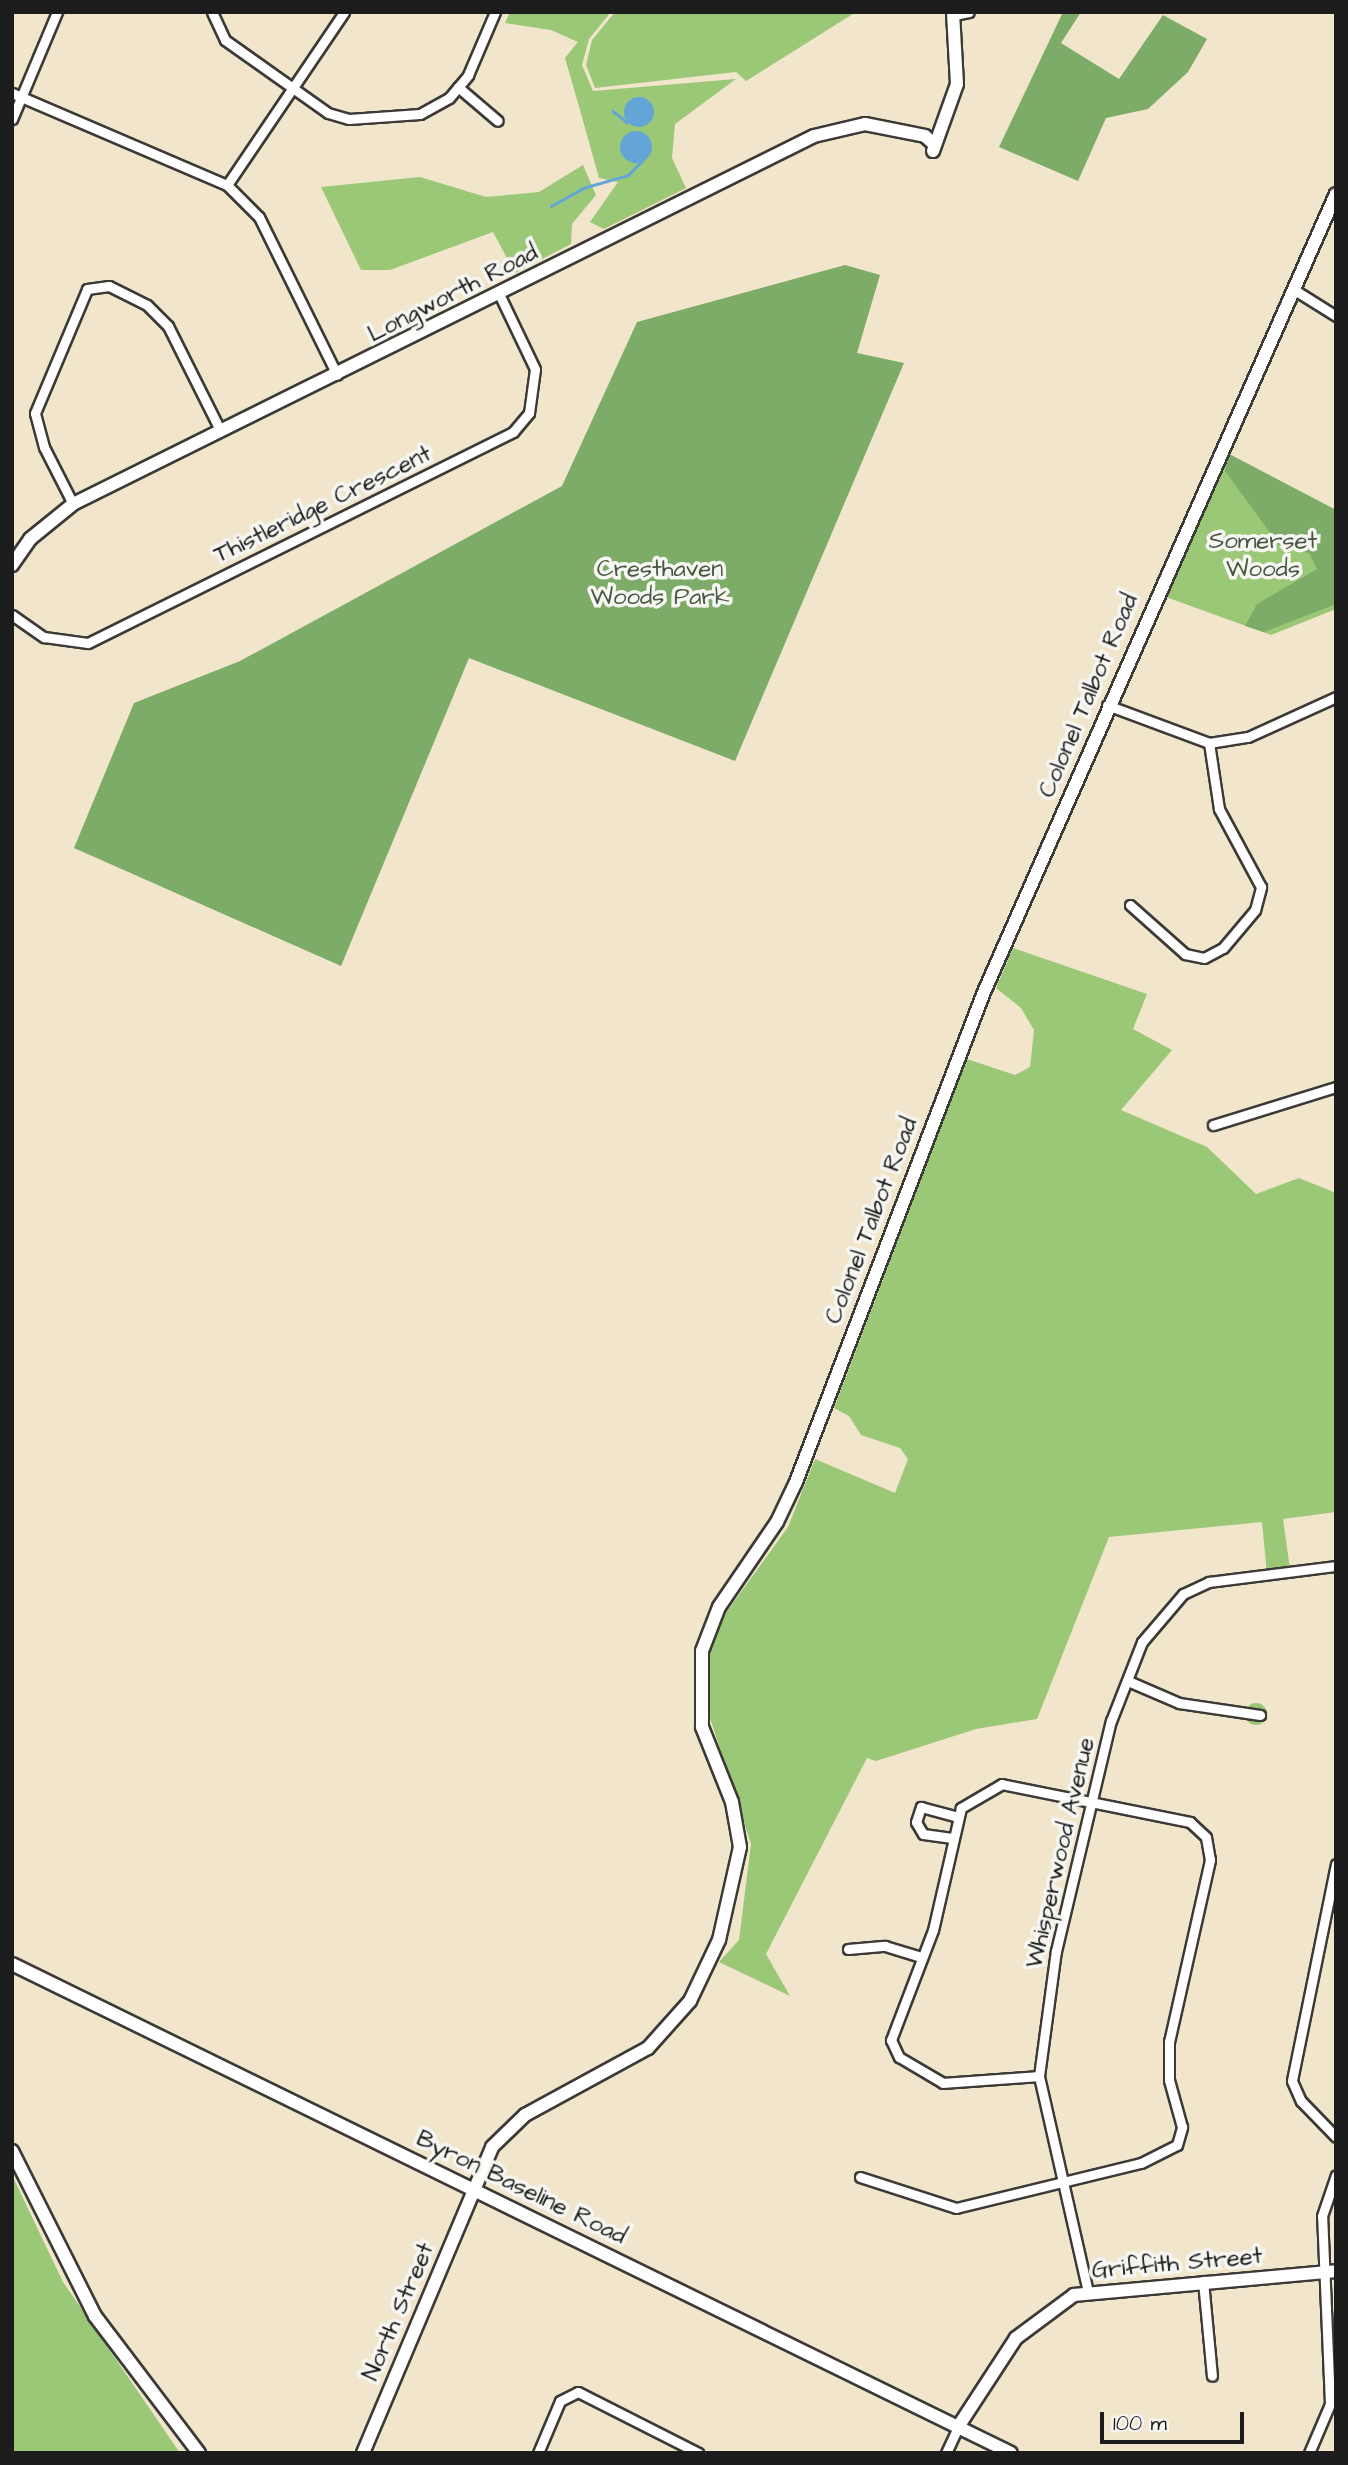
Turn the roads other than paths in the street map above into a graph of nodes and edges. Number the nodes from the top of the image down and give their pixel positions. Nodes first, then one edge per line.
1 (57, 12) edge
2 (212, 12) edge
3 (344, 12) edge
4 (495, 12) edge
5 (969, 12) edge
6 (953, 14) edge
7 (458, 87) junction
8 (293, 89) junction
9 (17, 94) edge
10 (12, 119) edge
11 (498, 121) dead end
12 (227, 185) junction
13 (1336, 194) edge
14 (1293, 289) junction
15 (499, 294) junction
16 (1336, 316) edge
17 (337, 375) junction
18 (220, 430) junction
19 (73, 504) junction
20 (12, 565) edge
21 (12, 615) edge
22 (1336, 697) edge
23 (1107, 705) junction
24 (1209, 743) junction
25 (1130, 905) dead end
26 (1336, 1087) edge
27 (1213, 1125) dead end
28 (1336, 1566) edge
29 (1128, 1681) junction
30 (1260, 1715) dead end
31 (1090, 1802) junction
32 (958, 1817) junction
33 (952, 1838) junction
34 (1336, 1864) edge
35 (848, 1949) dead end
36 (922, 1956) junction
37 (12, 1964) edge
38 (1039, 2076) junction
39 (1336, 2137) edge
40 (12, 2151) edge
41 (1336, 2175) edge
42 (860, 2177) dead end
43 (1061, 2183) junction
44 (474, 2188) junction
45 (1330, 2271) edge
46 (1203, 2281) junction
47 (1088, 2292) junction
48 (1212, 2376) dead end
49 (958, 2427) junction
50 (200, 2453) edge
51 (363, 2453) edge
52 (538, 2453) edge
53 (697, 2453) edge
54 (946, 2453) edge
55 (1011, 2453) edge
56 (1309, 2453) edge

1 - 9 street
2 - 8 street
3 - 8 street
4 - 7 street
5 - 6 street
6 - 15 main road, Longworth Road
7 - 8 street
7 - 11 street
8 - 12 street
9 - 10 street
9 - 12 street
12 - 17 street
13 - 14 main road, Colonel Talbot Road
14 - 16 street
14 - 23 main road, Colonel Talbot Road
15 - 17 main road, Longworth Road
15 - 21 street, Thistleridge Crescent
17 - 18 main road, Longworth Road
18 - 19 main road, Longworth Road
18 - 19 street
19 - 20 main road, Longworth Road
22 - 24 street
23 - 24 street
23 - 44 main road, Colonel Talbot Road
24 - 25 street
26 - 27 street
28 - 29 street, Whisperwood Avenue
29 - 30 street
29 - 31 street, Whisperwood Avenue
31 - 32 street
31 - 38 street, Whisperwood Avenue
31 - 43 street
32 - 33 street
32 - 33 street
33 - 36 street
34 - 39 street
35 - 36 street
36 - 38 street
37 - 44 main road, Byron Baseline Road
38 - 43 street, Whisperwood Avenue
40 - 50 main road
41 - 45 street
42 - 43 street
43 - 47 street, Whisperwood Avenue
44 - 49 main road, Byron Baseline Road
44 - 51 main road, North Street
45 - 46 main road, Griffith Street
45 - 56 street
46 - 47 main road, Griffith Street
46 - 48 street
47 - 49 main road, Griffith Street
49 - 54 street
49 - 55 main road, Byron Baseline Road
52 - 53 street

